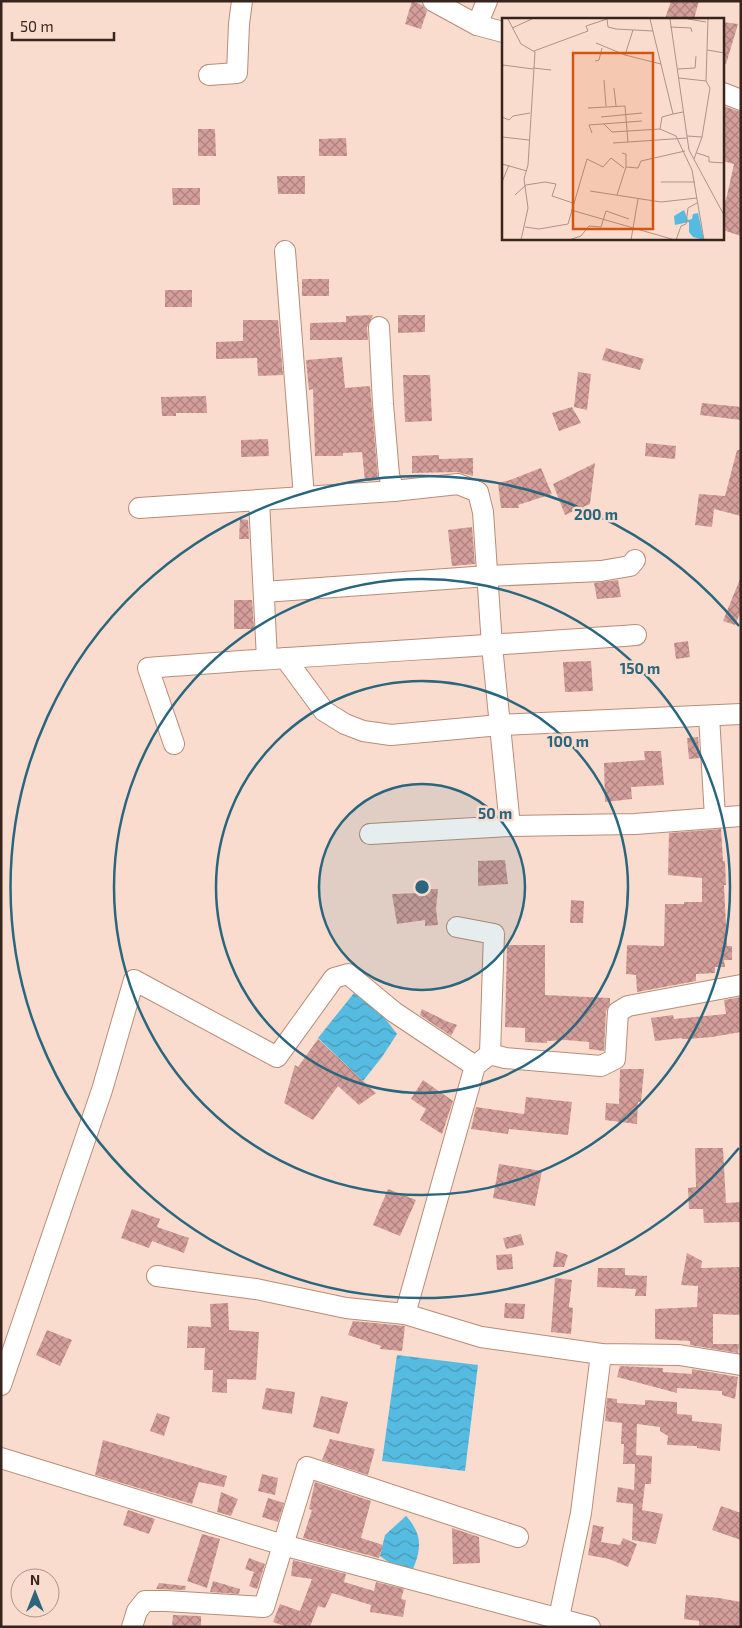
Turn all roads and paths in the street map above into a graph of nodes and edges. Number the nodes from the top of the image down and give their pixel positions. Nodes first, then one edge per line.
1 (242, 1) edge
2 (433, 1) edge
3 (487, 1) edge
4 (477, 25) junction
5 (502, 32) edge
6 (209, 75) dead end
7 (724, 93) edge
8 (741, 100) edge
9 (285, 251) dead end
10 (379, 327) dead end
11 (394, 491) junction
12 (304, 497) junction
13 (259, 500) junction
14 (139, 508) dead end
15 (635, 560) dead end
16 (488, 576) junction
17 (264, 592) junction
18 (636, 635) dead end
19 (492, 646) junction
20 (276, 658) junction
21 (741, 714) edge
22 (709, 716) junction
23 (500, 725) junction
24 (174, 744) dead end
25 (741, 816) edge
26 (715, 818) junction
27 (510, 826) junction
28 (370, 834) dead end
29 (457, 927) dead end
30 (741, 985) edge
31 (483, 1060) junction
32 (157, 1276) dead end
33 (405, 1314) junction
34 (601, 1354) junction
35 (741, 1365) edge
36 (1, 1385) edge
37 (1, 1458) edge
38 (518, 1537) dead end
39 (283, 1546) junction
40 (558, 1623) edge
41 (132, 1627) edge
42 (590, 1627) edge

1 - 6 street
2 - 4 street
3 - 4 street
4 - 5 street
7 - 8 street
9 - 12 street
10 - 11 street
11 - 12 street
11 - 16 street
12 - 13 street
13 - 14 street
13 - 17 street
15 - 16 street
16 - 17 street
16 - 19 street
17 - 20 street
18 - 19 street
19 - 20 street
19 - 23 street
20 - 23 street
20 - 24 street
21 - 22 street
22 - 23 street
22 - 26 street
23 - 27 street
25 - 26 street
26 - 27 street
27 - 28 street
29 - 31 street
30 - 31 street
31 - 33 street
31 - 36 street
32 - 33 street
33 - 34 street
34 - 35 street
34 - 40 street
37 - 39 street
38 - 39 street
39 - 40 street
39 - 41 street
40 - 42 street

